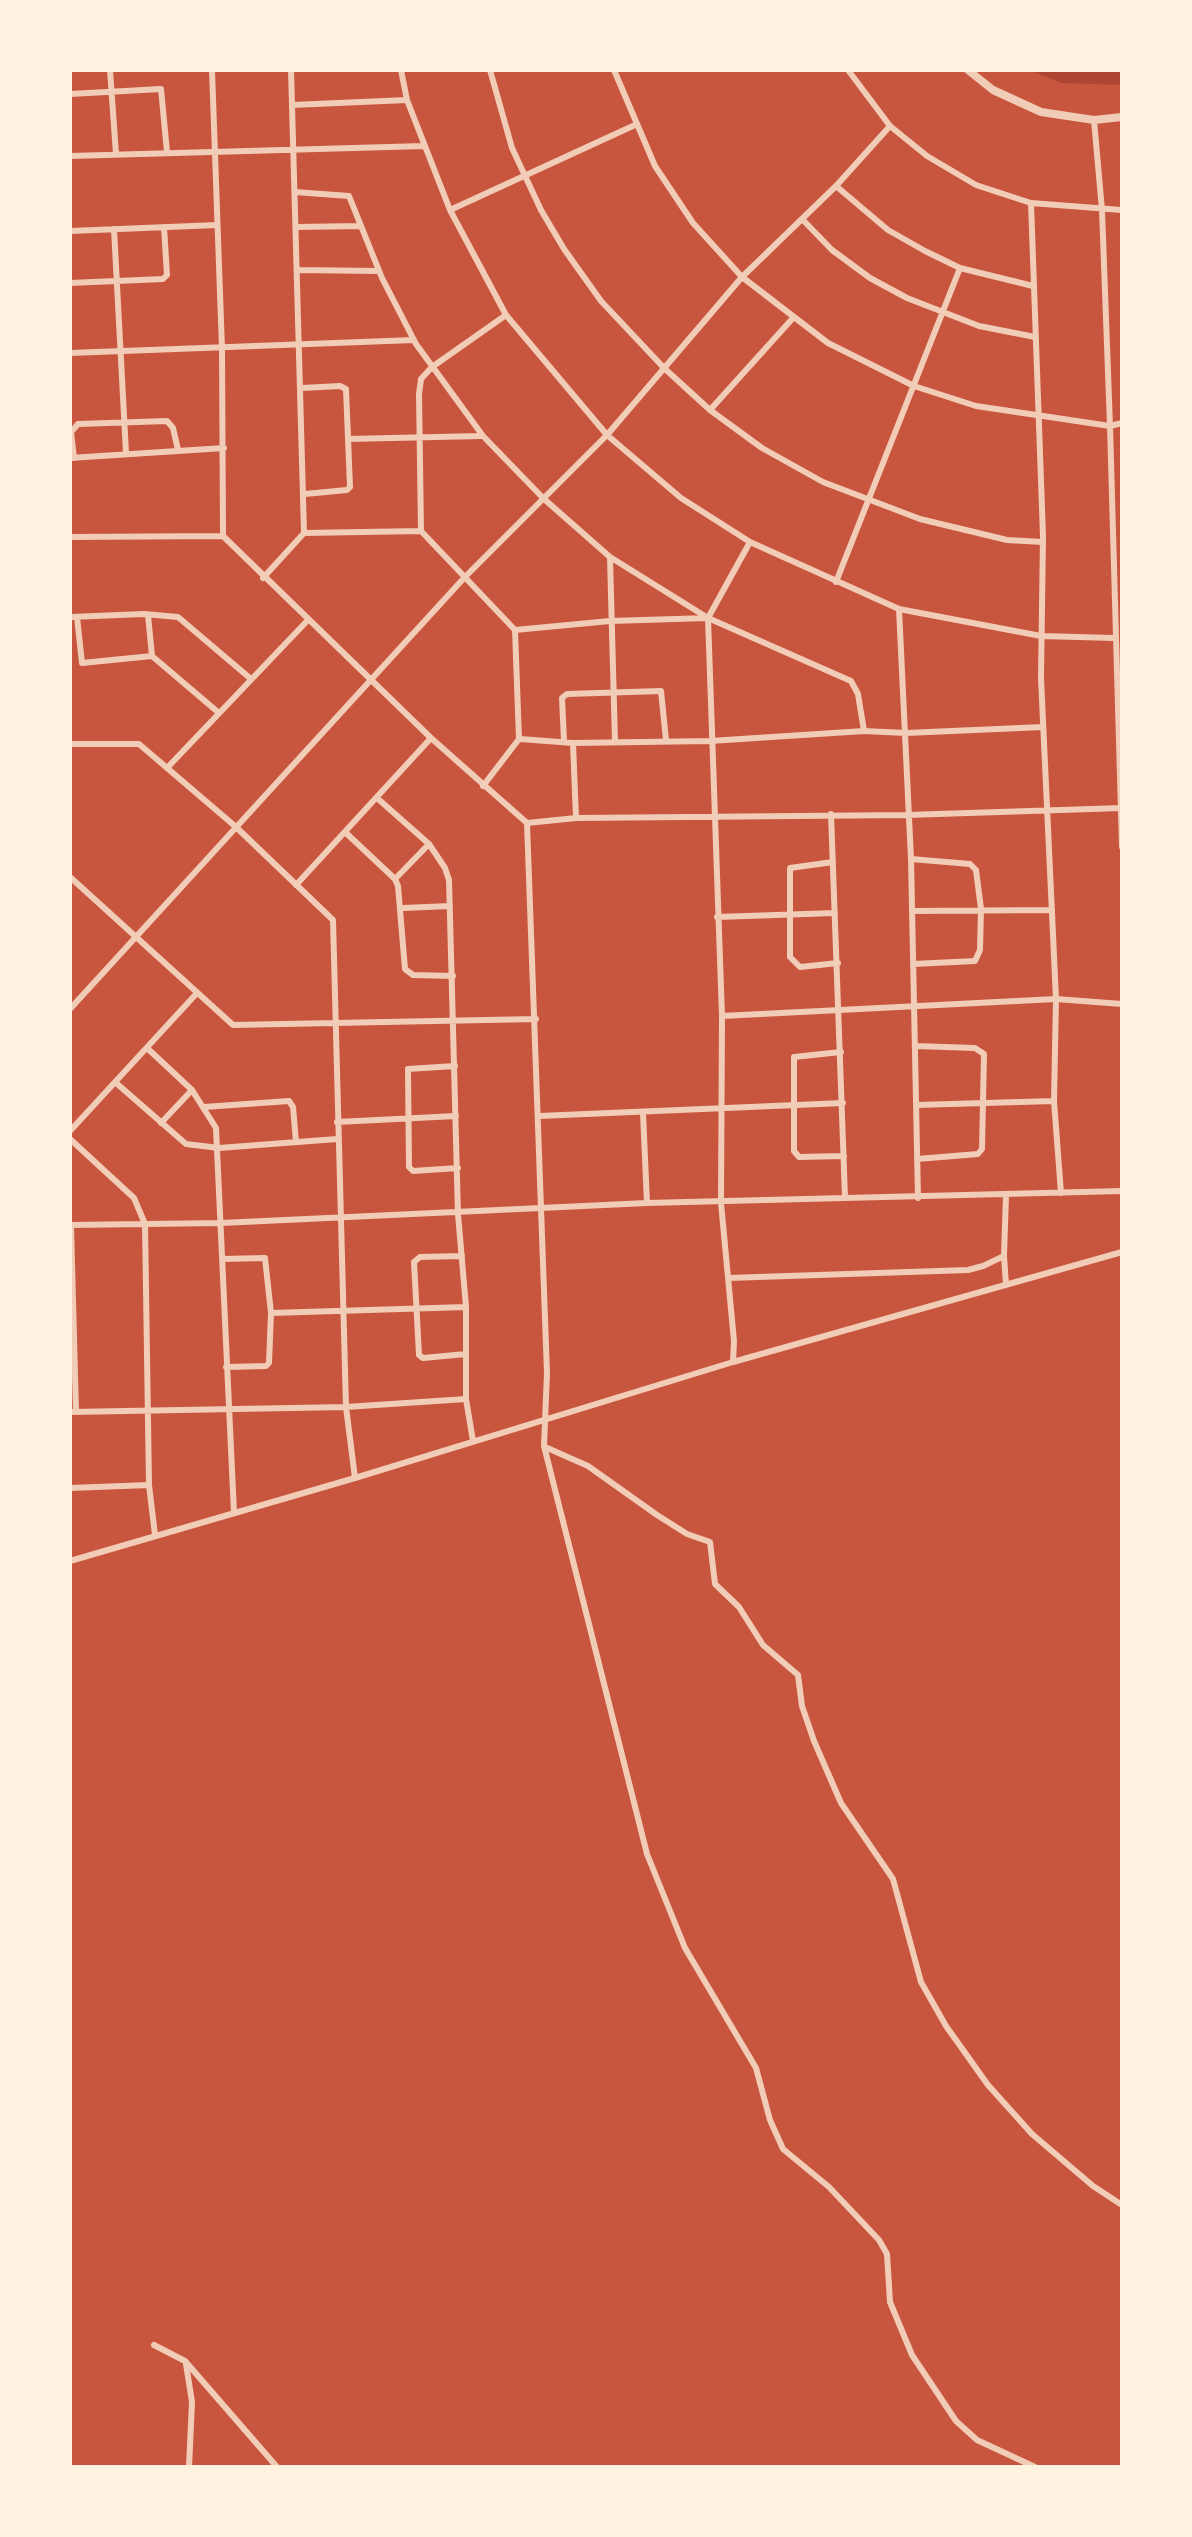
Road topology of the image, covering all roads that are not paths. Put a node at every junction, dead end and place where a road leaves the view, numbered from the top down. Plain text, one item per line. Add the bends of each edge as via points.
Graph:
1 (110, 70) edge
2 (212, 70) edge
3 (291, 70) edge
4 (400, 70) edge
5 (490, 70) edge
6 (614, 70) edge
7 (848, 70) edge
8 (968, 70) edge
9 (112, 92) junction
10 (70, 94) edge
11 (406, 100) junction
12 (292, 106) junction
13 (1122, 116) edge
14 (1094, 120) junction
15 (635, 125) junction
16 (890, 126) junction
17 (424, 146) junction
18 (293, 150) junction
19 (214, 151) junction
20 (167, 152) junction
21 (116, 154) junction
22 (70, 156) edge
23 (526, 176) junction
24 (836, 186) junction
25 (295, 192) junction
26 (1030, 203) junction
27 (450, 210) junction
28 (1102, 210) junction
29 (1122, 210) edge
30 (802, 220) junction
31 (218, 226) junction
32 (360, 226) junction
33 (296, 227) junction
34 (164, 228) junction
35 (114, 230) junction
36 (70, 231) edge
37 (960, 268) junction
38 (298, 270) junction
39 (379, 270) junction
40 (742, 277) junction
41 (117, 281) junction
42 (70, 283) edge
43 (1034, 286) junction
44 (941, 312) junction
45 (506, 315) junction
46 (793, 317) junction
47 (1035, 337) junction
48 (414, 340) junction
49 (300, 345) junction
50 (222, 349) junction
51 (120, 352) junction
52 (70, 353) edge
53 (432, 366) junction
54 (664, 368) junction
55 (914, 386) junction
56 (302, 388) junction
57 (710, 410) junction
58 (1040, 417) junction
59 (125, 420) junction
60 (1122, 423) edge
61 (1110, 426) junction
62 (607, 435) junction
63 (420, 436) junction
64 (483, 436) junction
65 (348, 440) junction
66 (224, 448) junction
67 (178, 450) junction
68 (126, 453) junction
69 (72, 458) edge
70 (305, 494) junction
71 (544, 499) junction
72 (869, 499) junction
73 (421, 531) junction
74 (304, 533) junction
75 (223, 536) junction
76 (70, 537) edge
77 (750, 542) junction
78 (1043, 542) junction
79 (610, 556) junction
80 (263, 578) junction
81 (464, 578) junction
82 (836, 582) junction
83 (900, 610) junction
84 (148, 615) junction
85 (74, 617) edge
86 (708, 618) junction
87 (308, 620) junction
88 (610, 621) junction
89 (515, 630) junction
90 (1041, 636) junction
91 (1114, 638) junction
92 (152, 656) junction
93 (251, 679) junction
94 (370, 680) junction
95 (614, 692) junction
96 (219, 713) junction
97 (1120, 724) edge
98 (1043, 727) junction
99 (864, 731) junction
100 (906, 733) junction
101 (431, 738) junction
102 (520, 739) junction
103 (666, 740) junction
104 (564, 742) junction
105 (615, 742) junction
106 (710, 742) junction
107 (574, 743) junction
108 (70, 744) edge
109 (167, 768) junction
110 (483, 786) junction
111 (376, 798) junction
112 (1121, 808) edge
113 (1048, 810) junction
114 (831, 814) junction
115 (908, 816) junction
116 (576, 818) junction
117 (714, 818) junction
118 (527, 823) junction
119 (236, 828) junction
120 (346, 832) junction
121 (428, 844) junction
122 (1122, 847) edge
123 (911, 859) junction
124 (833, 862) junction
125 (70, 877) edge
126 (395, 879) junction
127 (296, 885) junction
128 (450, 906) junction
129 (403, 908) junction
130 (981, 908) junction
131 (912, 910) junction
132 (1052, 910) junction
133 (836, 913) junction
134 (789, 914) junction
135 (716, 917) junction
136 (136, 938) junction
137 (838, 963) junction
138 (913, 964) junction
139 (453, 976) junction
140 (197, 993) junction
141 (1056, 999) junction
142 (1122, 1004) edge
143 (914, 1008) junction
144 (70, 1009) edge
145 (840, 1011) junction
146 (722, 1016) junction
147 (536, 1019) junction
148 (454, 1020) junction
149 (335, 1025) junction
150 (915, 1046) junction
151 (148, 1048) junction
152 (841, 1052) junction
153 (455, 1066) junction
154 (115, 1082) junction
155 (192, 1090) junction
156 (1054, 1101) junction
157 (983, 1103) junction
158 (842, 1104) junction
159 (915, 1105) junction
160 (796, 1106) junction
161 (204, 1108) junction
162 (724, 1110) junction
163 (643, 1112) junction
164 (456, 1116) junction
165 (539, 1116) junction
166 (410, 1120) junction
167 (337, 1122) junction
168 (161, 1123) junction
169 (70, 1135) edge
170 (338, 1139) junction
171 (296, 1142) junction
172 (219, 1148) junction
173 (844, 1156) junction
174 (917, 1159) junction
175 (458, 1168) junction
176 (1122, 1191) edge
177 (1061, 1193) junction
178 (1006, 1195) junction
179 (845, 1197) junction
180 (918, 1198) junction
181 (721, 1203) junction
182 (647, 1204) junction
183 (542, 1209) junction
184 (458, 1214) junction
185 (341, 1218) junction
186 (221, 1223) junction
187 (145, 1224) junction
188 (70, 1225) edge
189 (1122, 1252) edge
190 (462, 1256) junction
191 (1004, 1256) junction
192 (223, 1259) junction
193 (71, 1269) edge
194 (728, 1278) junction
195 (1006, 1285) junction
196 (466, 1307) junction
197 (343, 1308) junction
198 (416, 1308) junction
199 (271, 1313) junction
200 (71, 1322) edge
201 (466, 1354) junction
202 (733, 1362) junction
203 (226, 1367) junction
204 (72, 1372) edge
205 (466, 1398) junction
206 (346, 1407) junction
207 (227, 1409) junction
208 (148, 1410) junction
209 (73, 1412) edge
210 (546, 1419) junction
211 (473, 1441) junction
212 (544, 1446) junction
213 (355, 1478) junction
214 (149, 1485) junction
215 (70, 1488) edge
216 (234, 1513) junction
217 (155, 1535) junction
218 (70, 1561) edge
219 (1122, 2205) edge
220 (154, 2345) dead end
221 (185, 2361) junction
222 (189, 2467) edge
223 (277, 2467) edge
224 (1034, 2467) edge

1 - 9 street
2 - 19 street
3 - 12 street
4 - 11 street
5 - 23 street via 503,124
6 - 15 street
7 - 16 street
8 - 14 street via 1041,112
9 - 10 street
9 - 20 street via 160,88
9 - 21 street
11 - 12 street
11 - 17 street
12 - 18 street
13 - 14 street
14 - 28 street
15 - 23 street
15 - 40 street via 693,222
16 - 24 street
16 - 26 street via 976,184
17 - 18 street
17 - 27 street
18 - 19 street
18 - 25 street
19 - 20 street
19 - 31 street
20 - 21 street
21 - 22 street
23 - 27 street
23 - 54 street via 589,286
24 - 30 street
24 - 37 street via 888,230
25 - 32 street via 347,194
25 - 33 street
26 - 28 street
26 - 43 street
27 - 45 street
28 - 29 street
28 - 61 street
30 - 40 street
30 - 44 street via 870,278
31 - 34 street
31 - 50 street
32 - 33 street
32 - 39 street
33 - 38 street
34 - 35 street
34 - 41 street via 166,277
35 - 36 street
35 - 41 street
37 - 43 street
37 - 44 street
38 - 39 street
38 - 49 street
39 - 48 street
40 - 46 street
40 - 54 street
41 - 42 street
41 - 51 street
43 - 47 street
44 - 47 street
44 - 55 street
45 - 53 street
45 - 62 street
46 - 55 street via 828,343
46 - 57 street
47 - 58 street
48 - 49 street
48 - 53 street
49 - 50 street
49 - 56 street
50 - 51 street
50 - 66 street
51 - 52 street
51 - 59 street
53 - 63 street via 420,383
53 - 64 street
54 - 57 street
54 - 62 street
55 - 58 street
55 - 72 street
56 - 65 street via 344,388
56 - 70 street
57 - 72 street via 762,448
58 - 61 street
58 - 78 street
59 - 67 street via 168,421
59 - 68 street
59 - 69 street via 75,426
60 - 61 street
61 - 91 street
62 - 71 street
62 - 77 street via 681,498
63 - 64 street
63 - 65 street
63 - 73 street
64 - 71 street
65 - 70 street via 350,489
66 - 67 street
66 - 75 street
67 - 68 street
68 - 69 street
70 - 74 street
71 - 79 street
71 - 81 street
72 - 78 street via 962,530
72 - 82 street
73 - 74 street
73 - 81 street
74 - 80 street
75 - 76 street
75 - 80 street
77 - 82 street
77 - 86 street
78 - 90 street
79 - 86 street
79 - 88 street
80 - 87 street
81 - 89 street
81 - 94 street
82 - 83 street
83 - 90 street
83 - 100 street
84 - 85 street
84 - 92 street
84 - 93 street via 178,617
85 - 92 street via 84,664
86 - 88 street
86 - 99 street via 851,682
86 - 106 street
87 - 93 street
87 - 94 street
88 - 89 street
88 - 95 street
89 - 102 street
90 - 91 street
90 - 98 street
91 - 97 street
92 - 96 street
93 - 96 street
94 - 101 street
94 - 119 street
95 - 103 street via 662,692
95 - 104 street via 564,696
95 - 105 street
96 - 109 street
97 - 112 street
98 - 100 street
98 - 113 street
99 - 100 street
99 - 106 street
100 - 115 street
101 - 110 street
101 - 111 street
102 - 104 street
102 - 110 street
103 - 105 street
103 - 106 street
104 - 107 street
105 - 107 street
106 - 117 street
107 - 116 street
108 - 109 street via 135,742
109 - 119 street
110 - 118 street
111 - 120 street
111 - 121 street
112 - 113 street
112 - 122 street
113 - 115 street
113 - 132 street
114 - 115 street
114 - 117 street
114 - 124 street
115 - 123 street
116 - 117 street
116 - 118 street
117 - 135 street
118 - 147 street
119 - 127 street
119 - 136 street
120 - 126 street
120 - 127 street
121 - 126 street
121 - 128 street via 445,868
123 - 130 street via 970,864
123 - 131 street
124 - 133 street
124 - 134 street via 790,868
125 - 136 street
126 - 129 street
127 - 149 street via 333,920
128 - 129 street
128 - 139 street
129 - 139 street via 405,970
130 - 131 street
130 - 132 street
130 - 138 street via 974,961
131 - 138 street
132 - 141 street
133 - 134 street
133 - 137 street
134 - 135 street
134 - 137 street via 794,963
135 - 146 street
136 - 140 street
136 - 144 street
137 - 145 street
138 - 143 street
139 - 148 street
140 - 149 street via 233,1025
140 - 151 street
141 - 142 street
141 - 143 street
141 - 156 street
143 - 145 street
143 - 150 street
145 - 146 street
145 - 152 street
146 - 162 street
147 - 148 street
147 - 165 street
148 - 149 street
148 - 153 street
149 - 167 street
150 - 157 street via 980,1050
150 - 159 street
151 - 154 street
151 - 155 street
152 - 158 street
152 - 160 street via 794,1057
153 - 164 street
153 - 166 street via 409,1068
154 - 168 street
154 - 169 street
155 - 161 street
155 - 168 street
156 - 157 street
156 - 177 street
157 - 159 street
157 - 174 street via 984,1145 978,1154
158 - 160 street
158 - 173 street
159 - 174 street
160 - 162 street
160 - 173 street via 796,1155
161 - 171 street via 289,1101
161 - 172 street
162 - 163 street
162 - 181 street
163 - 165 street
163 - 182 street
164 - 166 street
164 - 175 street
165 - 183 street
166 - 167 street
166 - 175 street via 411,1170
167 - 170 street
168 - 172 street via 186,1144
169 - 187 street via 134,1198
170 - 171 street
170 - 185 street
171 - 172 street
172 - 186 street
173 - 179 street
174 - 180 street
175 - 184 street
176 - 177 street
177 - 178 street
178 - 180 street
178 - 191 street
179 - 180 street
179 - 181 street
181 - 182 street
181 - 194 street
182 - 183 street
183 - 184 street
183 - 210 street
184 - 185 street
184 - 190 street
185 - 186 street
185 - 197 street
186 - 187 street
186 - 192 street
187 - 188 street
187 - 208 street
188 - 193 street
189 - 195 street
190 - 196 street
190 - 198 street via 414,1262
191 - 194 street via 968,1270
191 - 195 street
192 - 199 street via 265,1258
192 - 203 street
193 - 200 street
194 - 202 street
195 - 202 street
196 - 198 street
196 - 201 street
197 - 198 street
197 - 199 street
197 - 206 street
198 - 201 street via 423,1358
199 - 203 street via 269,1363
200 - 204 street
201 - 205 street
202 - 210 street
203 - 207 street
204 - 209 street
205 - 206 street
205 - 211 street
206 - 207 street
206 - 213 street
207 - 208 street
207 - 216 street
208 - 209 street
208 - 214 street
210 - 211 street
210 - 212 street
211 - 213 street
212 - 219 street via 710,1542 715,1584 763,1645 798,1676 814,1741 841,1803 893,1878 921,1982 946,2026 1032,2134
212 - 224 street via 647,1854 686,1948 756,2068 777,2139 879,2240 896,2320 956,2421 976,2440
213 - 216 street
214 - 215 street
214 - 217 street
216 - 217 street
217 - 218 street
220 - 221 street
221 - 222 street via 192,2402
221 - 223 street

